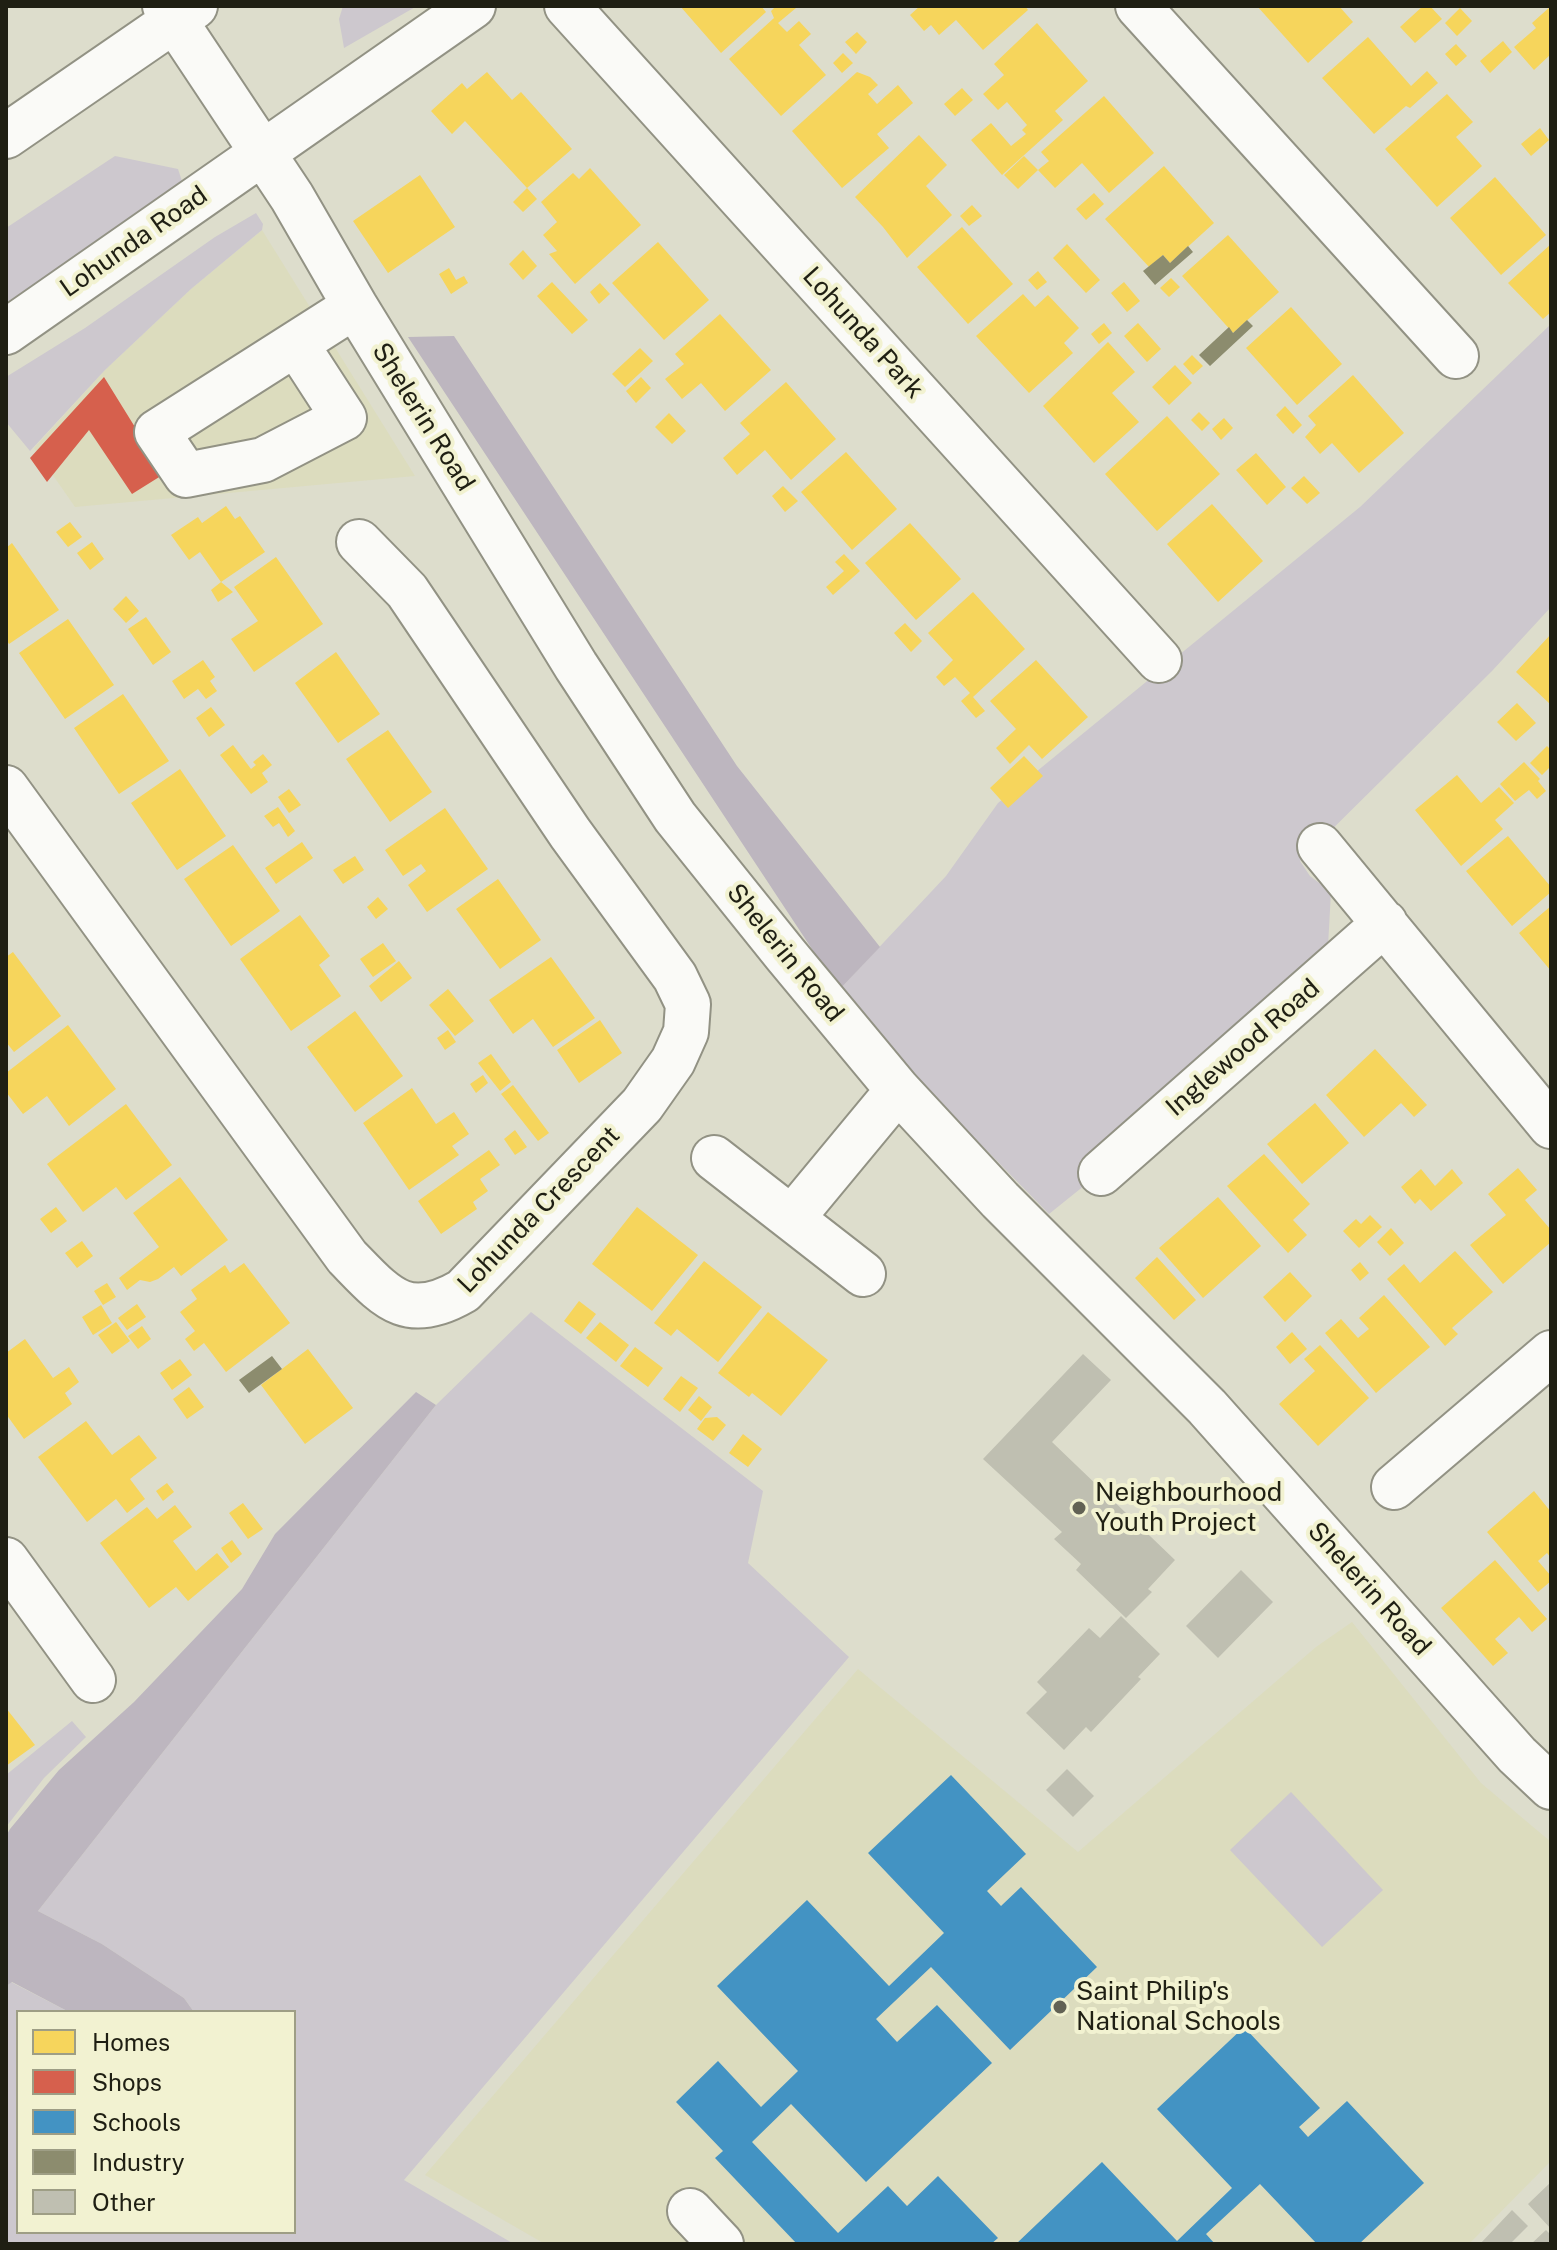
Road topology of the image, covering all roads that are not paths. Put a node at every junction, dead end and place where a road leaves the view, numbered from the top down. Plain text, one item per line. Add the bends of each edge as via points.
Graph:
1 (473, 6) edge
2 (567, 6) edge
3 (1138, 6) edge
4 (178, 11) edge
5 (6, 136) edge
6 (262, 152) junction
7 (355, 306) junction
8 (6, 332) edge
9 (296, 344) dead end
10 (1456, 356) dead end
11 (359, 542) dead end
12 (1159, 660) dead end
13 (6, 788) edge
14 (1320, 846) dead end
15 (1385, 923) junction
16 (898, 1090) junction
17 (1551, 1126) edge
18 (714, 1158) dead end
19 (1101, 1173) dead end
20 (792, 1218) junction
21 (863, 1274) dead end
22 (1551, 1353) edge
23 (1394, 1487) dead end
24 (6, 1560) edge
25 (93, 1680) dead end
26 (1551, 1787) edge
27 (690, 2211) dead end
28 (721, 2244) edge

1 - 6 street
2 - 12 street, Lohunda Park
3 - 10 street
4 - 5 street
4 - 6 street, Shelerin Road
6 - 7 street, Shelerin Road
6 - 8 street, Lohunda Road
7 - 9 street
7 - 16 street, Shelerin Road via 675,817
11 - 13 street, Lohunda Crescent via 410,595 570,833 675,977 688,1004 686,1032 673,1061 642,1105 463,1291 444,1302 413,1307 391,1298 347,1257
14 - 15 street
15 - 17 street
15 - 19 street, Inglewood Road
16 - 20 street
16 - 26 street, Shelerin Road via 1207,1407
18 - 20 street
20 - 21 street
22 - 23 street
24 - 25 street
27 - 28 street

